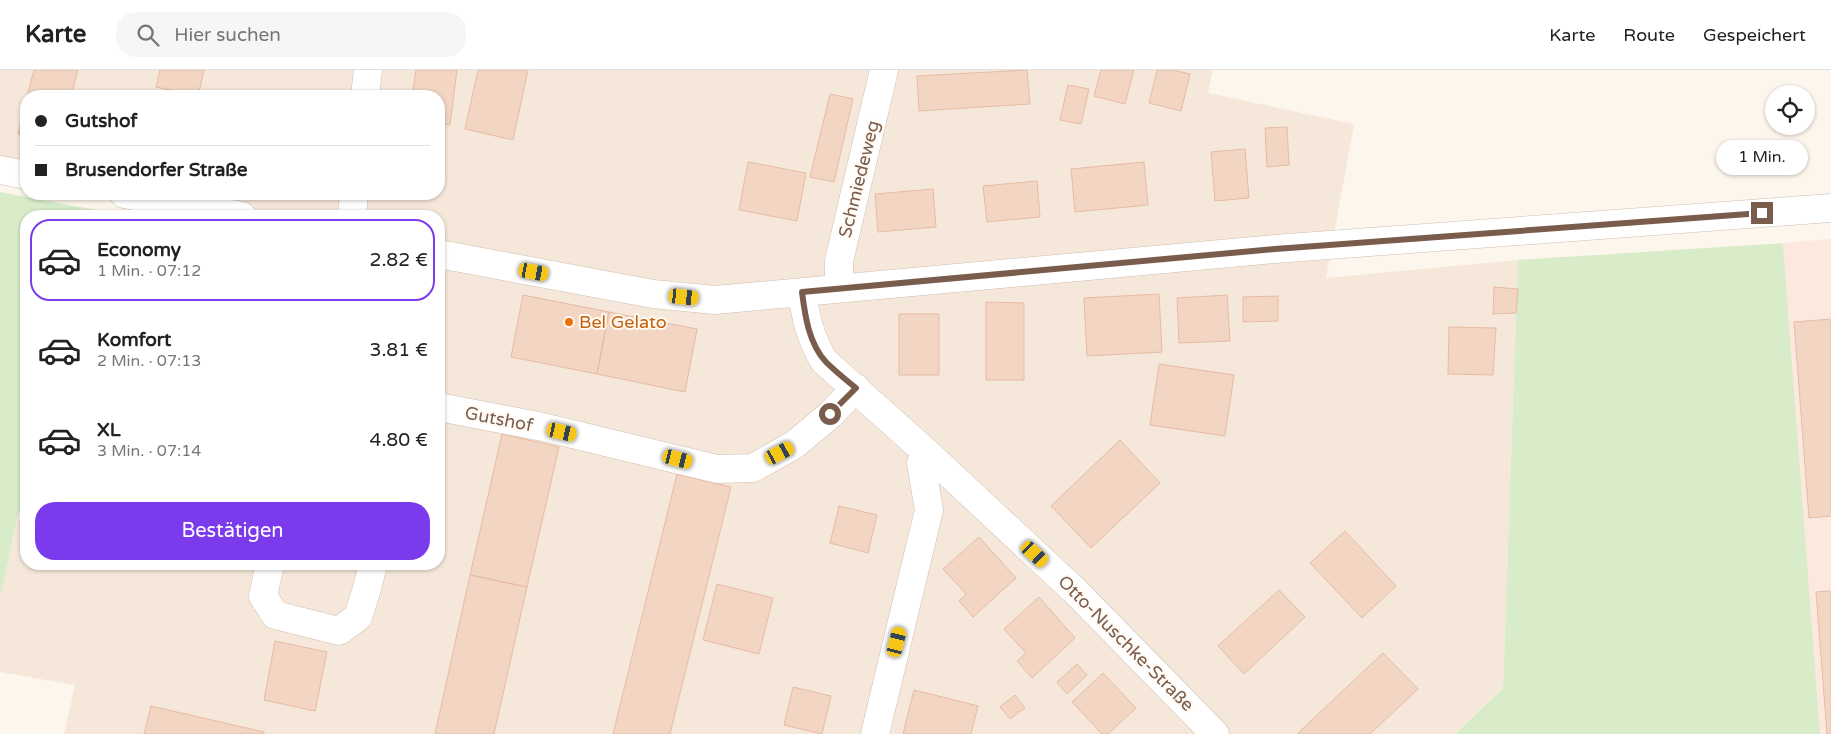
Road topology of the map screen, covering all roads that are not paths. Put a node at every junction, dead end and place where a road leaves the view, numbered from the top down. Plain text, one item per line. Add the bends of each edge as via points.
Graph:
1 (368, 70) edge
2 (884, 70) edge
3 (366, 90) edge
4 (0, 170) edge
5 (20, 174) edge
6 (156, 200) edge
7 (1831, 208) edge
8 (210, 210) edge
9 (445, 255) edge
10 (839, 288) junction
11 (802, 292) junction
12 (856, 388) junction
13 (445, 408) edge
14 (926, 452) junction
15 (269, 570) edge
16 (372, 570) edge
17 (875, 734) edge
18 (1215, 734) edge

1 - 3 street
2 - 10 street, Schmiedeweg via 839,261
4 - 5 street
6 - 8 street
7 - 10 street via 1275,249
9 - 11 street via 653,294 715,300
10 - 11 street
11 - 12 street, Otto-Nuschke-Straße via 813,342 824,361
12 - 13 street, Gutshof via 794,445 753,468 717,469 543,427
12 - 14 street, Otto-Nuschke-Straße
14 - 17 street via 921,463 929,510
14 - 18 street, Otto-Nuschke-Straße via 1076,592
15 - 16 street via 263,596 274,615 338,630 358,616

